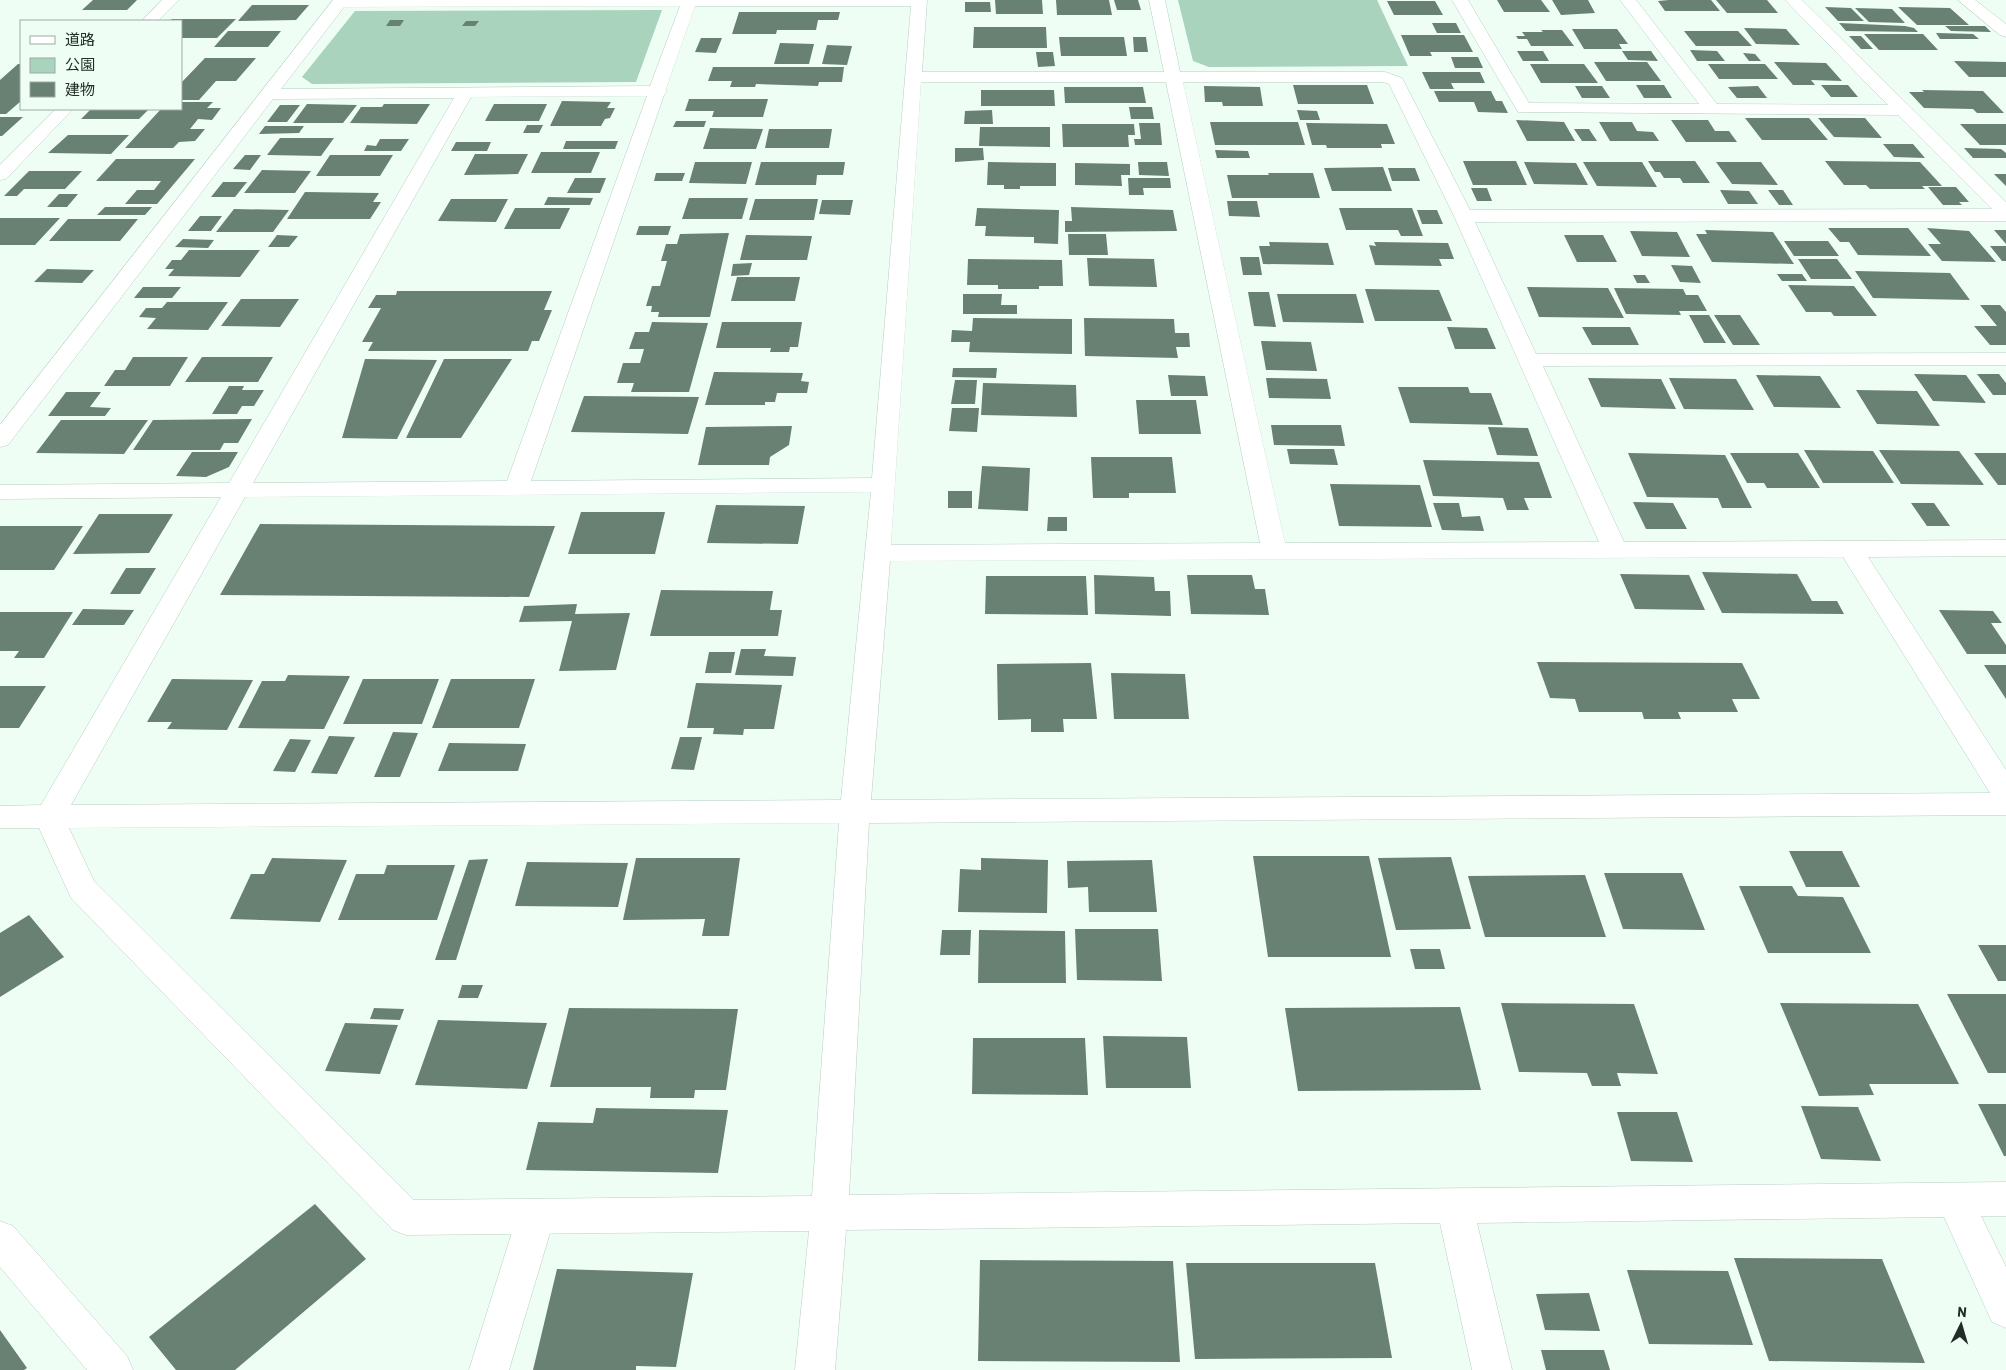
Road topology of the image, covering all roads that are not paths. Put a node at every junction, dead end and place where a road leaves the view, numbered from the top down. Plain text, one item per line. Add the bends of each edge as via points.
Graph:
1 (170, 0) edge
2 (919, 0) edge
3 (1157, 0) edge
4 (1460, 0) edge
5 (1628, 0) edge
6 (1793, 0) edge
7 (1966, 0) edge
8 (341, 1) edge
9 (689, 1) junction
10 (151, 20) edge
11 (2006, 32) edge
12 (1175, 77) junction
13 (913, 78) junction
14 (659, 91) junction
15 (466, 92) junction
16 (269, 94) junction
17 (1712, 109) junction
18 (64, 110) edge
19 (1901, 110) junction
20 (0, 175) edge
21 (2006, 214) edge
22 (1463, 216) junction
23 (2006, 359) edge
24 (1527, 360) junction
25 (0, 440) edge
26 (883, 485) junction
27 (516, 488) junction
28 (238, 490) junction
29 (0, 492) edge
30 (2006, 548) edge
31 (1615, 549) junction
32 (1851, 549) junction
33 (1274, 552) junction
34 (878, 553) junction
35 (2006, 794) edge
36 (2006, 804) edge
37 (855, 812) junction
38 (0, 817) edge
39 (49, 817) junction
40 (1954, 1199) junction
41 (2006, 1199) edge
42 (1454, 1206) junction
43 (829, 1213) junction
44 (536, 1216) junction
45 (0, 1239) edge
46 (2006, 1309) edge
47 (113, 1370) edge
48 (489, 1370) edge
49 (815, 1370) edge
50 (1492, 1370) edge

1 - 10 street
2 - 9 street
2 - 13 street
3 - 12 street
4 - 17 street via 1524,108
5 - 17 street
6 - 19 street
7 - 11 street
8 - 9 street
8 - 16 street
9 - 14 street
12 - 13 street
12 - 22 street via 1385,77 1396,81
12 - 33 street
13 - 26 street
14 - 15 street
14 - 27 street
15 - 16 street
15 - 28 street
16 - 25 street
17 - 19 street
18 - 20 street
19 - 21 street
21 - 22 street
22 - 24 street
23 - 24 street
24 - 31 street
26 - 27 street
26 - 34 street
27 - 28 street
28 - 29 street
28 - 39 street
30 - 32 street
31 - 32 street
31 - 33 street
32 - 35 street
33 - 34 street
34 - 37 street
36 - 37 street
37 - 39 street
37 - 43 street
38 - 39 street
39 - 44 street via 82,889 406,1218
40 - 41 street
40 - 42 street
40 - 46 street
42 - 43 street
42 - 50 street
43 - 44 street
43 - 49 street
44 - 48 street
45 - 47 street

